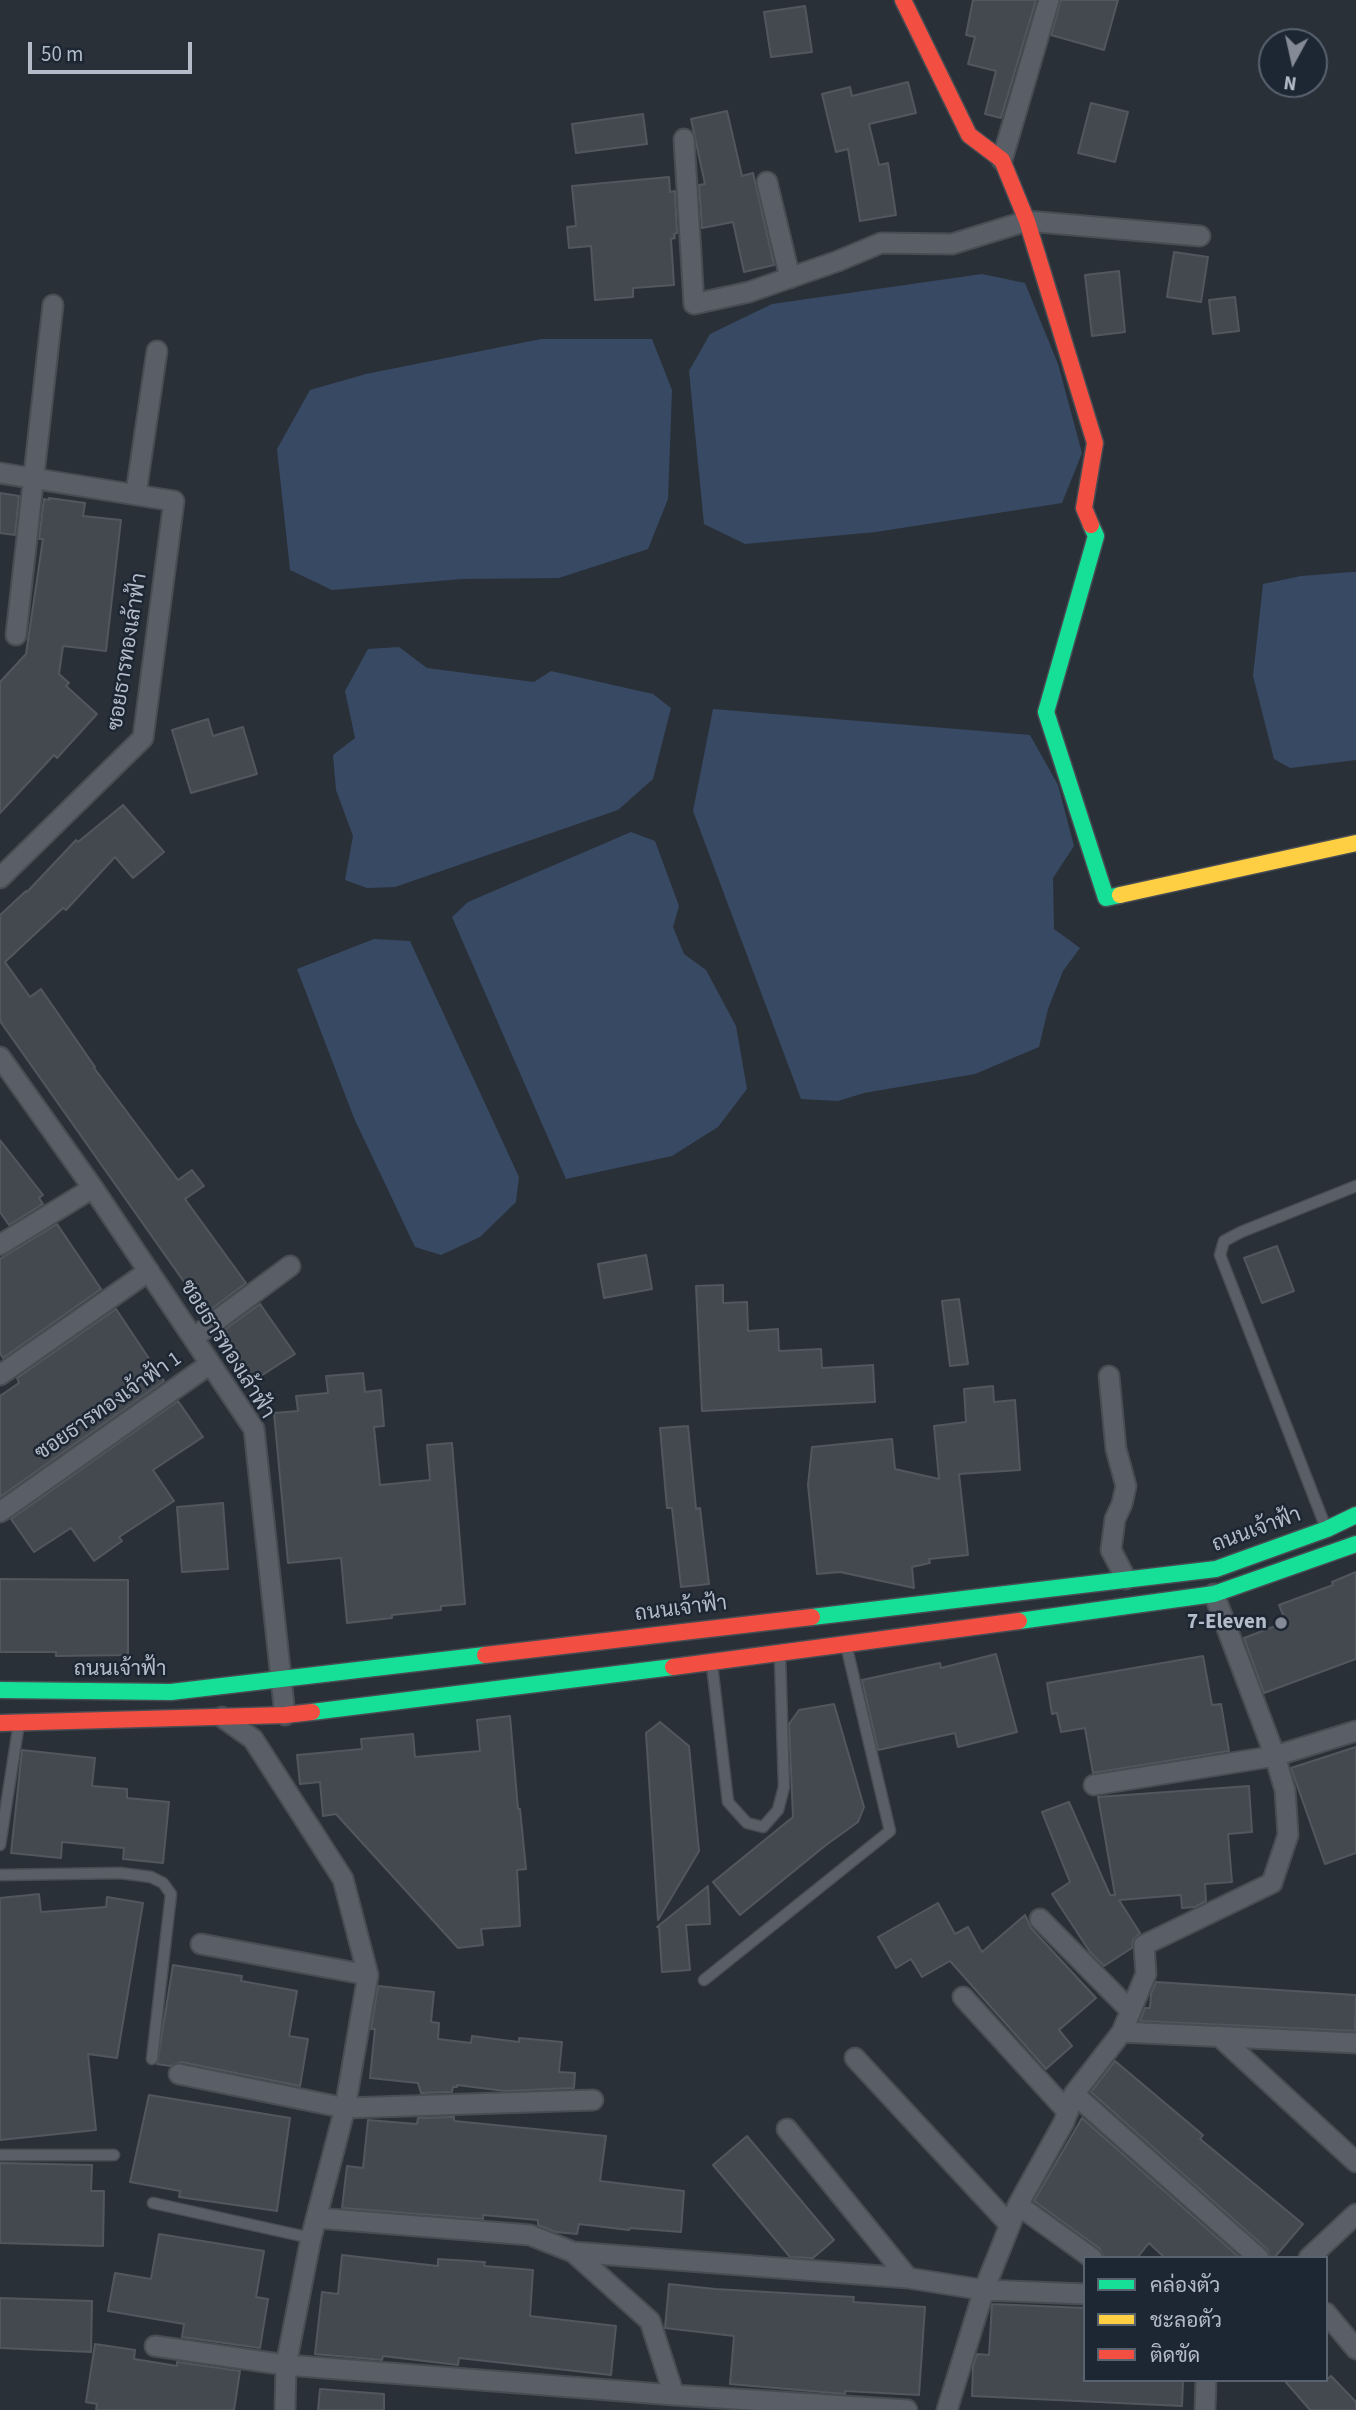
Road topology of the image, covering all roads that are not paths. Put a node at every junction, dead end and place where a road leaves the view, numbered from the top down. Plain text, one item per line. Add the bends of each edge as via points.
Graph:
1 (903, 0) edge
2 (1049, 0) edge
3 (684, 139) dead end
4 (1002, 160) junction
5 (767, 183) dead end
6 (1027, 221) junction
7 (1200, 236) dead end
8 (790, 278) junction
9 (53, 305) dead end
10 (157, 351) dead end
11 (0, 473) edge
12 (35, 479) junction
13 (136, 494) junction
14 (16, 635) dead end
15 (1356, 844) edge
16 (0, 878) edge
17 (0, 1057) edge
18 (1356, 1185) edge
19 (93, 1188) junction
20 (0, 1245) edge
21 (290, 1266) dead end
22 (149, 1271) junction
23 (193, 1338) junction
24 (210, 1364) junction
25 (2, 1369) edge
26 (1110, 1376) dead end
27 (0, 1512) edge
28 (1356, 1515) edge
29 (1326, 1528) junction
30 (1356, 1544) edge
31 (1126, 1579) junction
32 (1214, 1594) junction
33 (846, 1645) junction
34 (780, 1653) junction
35 (711, 1662) junction
36 (282, 1679) junction
37 (0, 1690) edge
38 (285, 1715) junction
39 (222, 1717) junction
40 (0, 1723) edge
41 (20, 1723) junction
42 (1356, 1731) edge
43 (1275, 1756) junction
44 (1094, 1785) dead end
45 (0, 1845) edge
46 (0, 1875) edge
47 (1040, 1919) dead end
48 (201, 1944) dead end
49 (368, 1975) junction
50 (704, 1980) dead end
51 (963, 1997) dead end
52 (1130, 2010) junction
53 (1122, 2032) junction
54 (1219, 2036) junction
55 (1356, 2043) edge
56 (855, 2058) dead end
57 (152, 2059) dead end
58 (179, 2074) dead end
59 (593, 2100) dead end
60 (1071, 2103) junction
61 (345, 2108) junction
62 (787, 2129) dead end
63 (0, 2155) edge
64 (114, 2155) dead end
65 (1356, 2162) edge
66 (153, 2203) dead end
67 (1018, 2205) junction
68 (1356, 2214) edge
69 (317, 2218) junction
70 (1010, 2225) junction
71 (311, 2238) junction
72 (573, 2252) junction
73 (1089, 2256) edge
74 (1257, 2256) edge
75 (1311, 2256) edge
76 (908, 2278) junction
77 (984, 2290) junction
78 (1083, 2294) edge
79 (1328, 2316) edge
80 (155, 2346) dead end
81 (1356, 2349) edge
82 (286, 2365) junction
83 (1206, 2382) edge
84 (674, 2395) junction
85 (285, 2410) edge
86 (907, 2410) edge
87 (947, 2410) edge
88 (1205, 2410) edge

1 - 4 main road via 969,135
2 - 4 street
3 - 8 street via 695,304
4 - 6 main road
5 - 8 street
6 - 7 street
6 - 8 street via 953,244 881,243
6 - 15 main road via 1095,443 1084,508 1096,536 1046,712 1106,898
9 - 12 street
10 - 13 street
11 - 12 street
12 - 13 street
12 - 14 street
13 - 16 street, ซอยธารทองเล้าฟ้า via 174,501 143,738
17 - 19 street, ซอยธารทองเล้าฟ้า
18 - 29 lane via 1224,1241 1220,1255
19 - 20 street
19 - 22 street, ซอยธารทองเล้าฟ้า
21 - 23 street
22 - 23 street, ซอยธารทองเล้าฟ้า
22 - 25 street
23 - 24 street, ซอยธารทองเล้าฟ้า
24 - 27 street, ซอยธารทองเจ้าฟ้า 1
24 - 36 street, ซอยธารทองเล้าฟ้า via 254,1429
26 - 31 street via 1116,1449 1126,1486 1111,1550
28 - 29 main road, ถนนเจ้าฟ้า
29 - 31 main road, ถนนเจ้าฟ้า via 1216,1569
30 - 32 main road
31 - 36 main road, ถนนเจ้าฟ้า
32 - 33 main road
32 - 43 street
33 - 34 main road
33 - 50 lane via 890,1831
34 - 35 main road
34 - 35 lane via 784,1787 778,1810 763,1827 747,1823 728,1802
35 - 38 main road
36 - 37 main road, ถนนเจ้าฟ้า via 170,1692
36 - 38 street, ซอยธารทองเล้าฟ้า
38 - 39 main road
39 - 41 main road
39 - 49 street via 253,1740 344,1879
40 - 41 main road
41 - 45 lane
42 - 43 street
43 - 44 street
43 - 52 street via 1285,1790 1288,1835 1272,1883 1144,1945 1146,1974
46 - 57 lane via 120,1873 163,1883 171,1894
47 - 52 street
48 - 49 street
49 - 61 street
51 - 60 street
52 - 53 street
53 - 54 street
53 - 60 street
54 - 55 street
54 - 65 street
56 - 70 street
58 - 61 street
59 - 61 street
60 - 67 street
60 - 74 street
61 - 69 street
62 - 76 street
63 - 64 lane
66 - 71 lane
67 - 70 street
67 - 73 street
68 - 75 street
69 - 71 street
69 - 72 street via 530,2235
70 - 77 street
71 - 82 street
72 - 76 street
72 - 84 street via 650,2321
76 - 77 street
77 - 78 street
77 - 87 street
79 - 81 street
80 - 82 street
82 - 84 street
82 - 85 street
83 - 88 street
84 - 86 street

